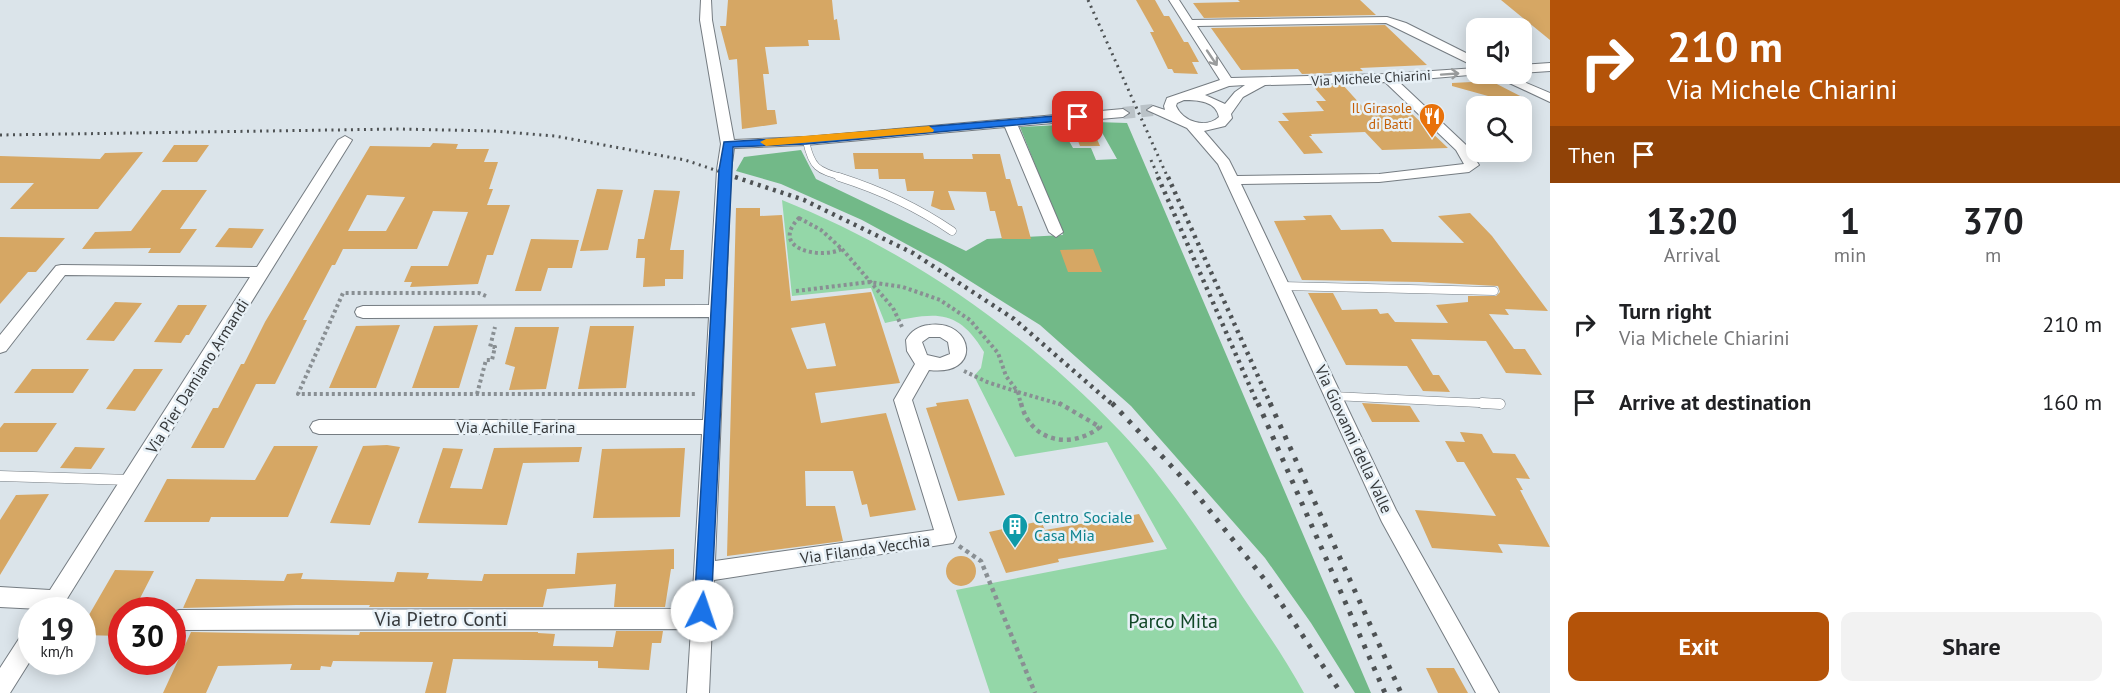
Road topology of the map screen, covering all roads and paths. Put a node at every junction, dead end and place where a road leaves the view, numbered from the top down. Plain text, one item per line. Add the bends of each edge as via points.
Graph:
1 (706, 0) edge
2 (1173, 0) edge
3 (1189, 23) junction
4 (1466, 58) edge
5 (1550, 67) edge
6 (1532, 68) edge
7 (1466, 73) edge
8 (1388, 78) junction
9 (1227, 82) junction
10 (1266, 82) junction
11 (1518, 84) edge
12 (1190, 96) junction
13 (1550, 98) edge
14 (1170, 106) junction
15 (1123, 113) tunnel mouth
16 (1225, 118) junction
17 (1185, 121) junction
18 (1010, 123) junction
19 (345, 140) dead end
20 (806, 141) junction
21 (728, 144) junction
22 (1224, 163) junction
23 (1232, 180) junction
24 (952, 231) dead end
25 (1056, 232) dead end
26 (844, 248) junction
27 (262, 272) junction
28 (869, 282) junction
29 (1282, 286) junction
30 (796, 291) dead end
31 (1494, 291) dead end
32 (492, 300) dead end
33 (718, 311) junction
34 (363, 312) dead end
35 (497, 323) dead end
36 (914, 340) junction
37 (0, 347) edge
38 (925, 362) junction
39 (950, 363) junction
40 (477, 394) junction
41 (714, 394) junction
42 (1020, 394) junction
43 (1334, 396) junction
44 (1500, 404) dead end
45 (319, 427) dead end
46 (712, 427) junction
47 (0, 476) edge
48 (131, 480) junction
49 (946, 537) junction
50 (705, 572) junction
51 (0, 597) edge
52 (57, 597) edge
53 (18, 600) edge
54 (702, 619) junction
55 (186, 620) edge
56 (18, 660) edge
57 (0, 688) edge
58 (698, 693) edge
59 (1035, 693) edge
60 (1488, 693) edge

1 - 21 street via 706,20
2 - 3 street
3 - 4 street via 1387,20
3 -> 9 street
5 - 6 street
8 -> 7 street, Via Michele Chiarini
8 - 10 street, Via Michele Chiarini
8 - 23 street via 1461,148 1472,165 1379,178
9 - 10 street, Via Michele Chiarini
9 - 12 street, Via Michele Chiarini
10 - 16 street, Via Michele Chiarini via 1244,89 1234,98
11 - 13 street
12 - 14 street, Via Michele Chiarini via 1176,98
12 - 16 street via 1216,103
14 - 17 street, Via Giovanni della Valle
14 - 17 street via 1153,110
15 - 18 street
16 - 17 street via 1210,127
16 - 22 street, Via Giovanni della Valle
17 - 22 street, Via Giovanni della Valle
18 - 20 street
18 - 25 street
19 - 27 street, Via Pier Damiano Armandi
20 - 21 street
20 - 24 lane via 810,160 822,171 921,210
21 - 33 street
22 - 23 street, Via Giovanni della Valle
23 - 29 street, Via Giovanni della Valle
26 - 26 path via 799,218 789,230 790,238 803,252 834,254
26 - 28 path
27 - 37 street, Via Pier Damiano Armandi via 61,270
27 - 48 street, Via Pier Damiano Armandi
28 - 30 path
28 - 36 path via 895,310 902,329
28 - 42 path via 917,291 940,300 969,320 998,353 1006,376
29 - 31 lane
29 - 43 street, Via Giovanni della Valle
32 - 40 path via 479,292 343,293 298,394
33 - 34 street
33 - 41 street
35 - 40 path via 490,347 495,347 492,360 486,360
36 - 38 street via 916,354
36 - 39 street via 934,330 953,336 960,352
38 - 39 street
38 - 49 street, Via Filanda Vecchia via 903,400
39 - 42 path via 982,382
40 - 41 path
41 - 46 street
42 - 42 path via 1061,404 1100,427 1087,437 1055,439 1028,423 1019,404
43 - 44 lane
43 - 60 street, Via Giovanni della Valle via 1389,516
45 - 46 street, Via Achille Farina
46 - 50 street
47 - 48 lane
48 - 52 street, Via Pier Damiano Armandi
49 - 50 street, Via Filanda Vecchia
49 - 59 path via 981,561
50 - 54 street
51 - 53 street
54 - 55 street, Via Pietro Conti
54 - 58 street
56 - 57 street

